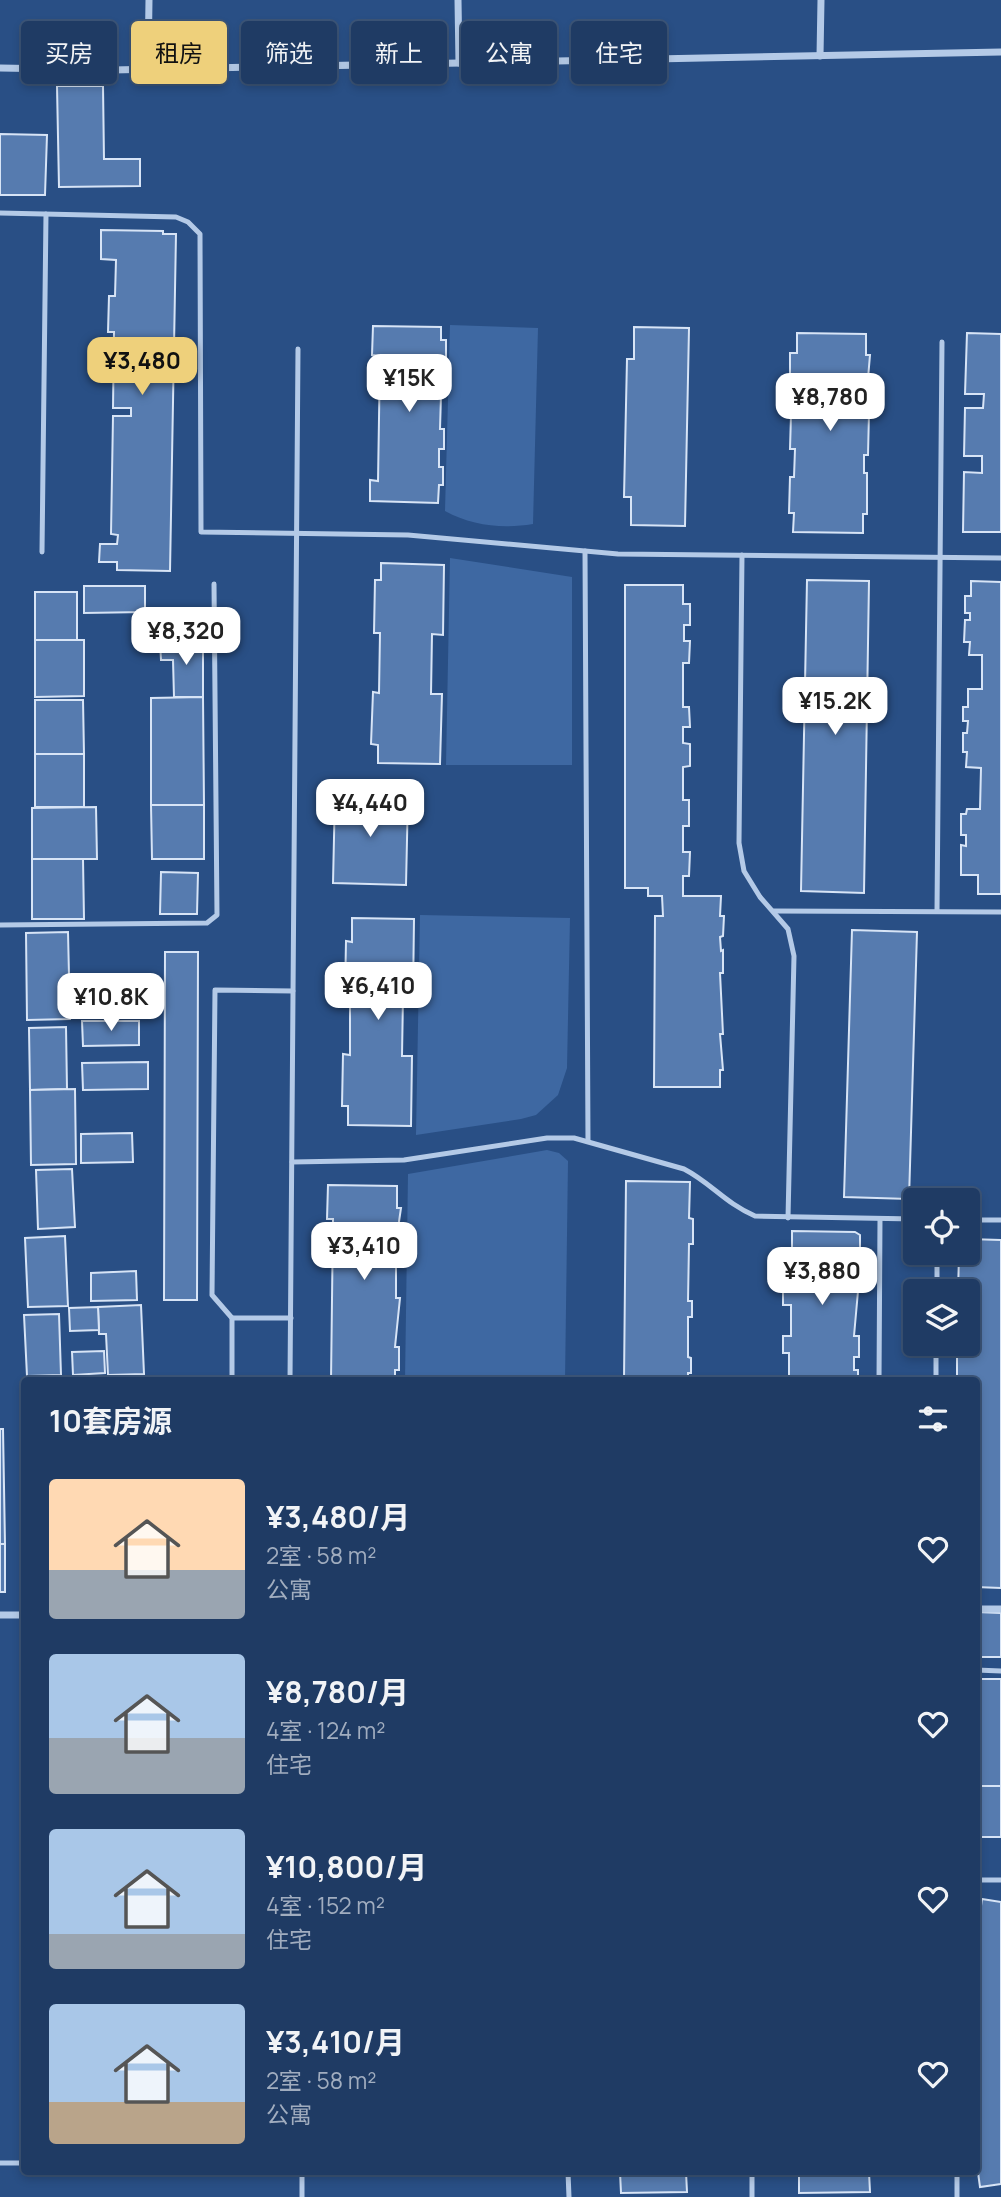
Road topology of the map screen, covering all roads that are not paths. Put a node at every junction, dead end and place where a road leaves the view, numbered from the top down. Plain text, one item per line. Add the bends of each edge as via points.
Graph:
1 (149, 0) edge
2 (458, 0) edge
3 (821, 0) edge
4 (149, 21) edge
5 (1001, 52) edge
6 (820, 56) junction
7 (458, 63) junction
8 (227, 67) edge
9 (0, 68) edge
10 (131, 69) edge
11 (0, 213) edge
12 (46, 214) junction
13 (942, 342) dead end
14 (298, 349) dead end
15 (296, 533) junction
16 (585, 551) junction
17 (42, 552) dead end
18 (742, 555) junction
19 (940, 557) junction
20 (1001, 558) edge
21 (214, 584) dead end
22 (774, 911) junction
23 (937, 911) junction
24 (1001, 912) edge
25 (0, 925) edge
26 (293, 991) junction
27 (587, 1141) junction
28 (292, 1162) junction
29 (788, 1218) junction
30 (880, 1219) junction
31 (903, 1219) edge
32 (980, 1220) edge
33 (1001, 1220) edge
34 (232, 1318) junction
35 (291, 1318) junction
36 (936, 1356) edge
37 (232, 1377) edge
38 (290, 1377) edge
39 (879, 1377) edge
40 (936, 1377) edge
41 (980, 1609) edge
42 (1001, 1609) edge
43 (0, 1615) edge
44 (21, 1615) edge
45 (980, 1670) edge
46 (1001, 1671) edge
47 (980, 1880) edge
48 (1001, 1880) edge
49 (0, 2163) edge
50 (21, 2163) edge
51 (302, 2175) edge
52 (568, 2175) edge
53 (752, 2175) edge
54 (957, 2175) edge
55 (302, 2197) edge
56 (569, 2197) edge
57 (752, 2197) edge
58 (957, 2197) edge

1 - 4 street
2 - 7 street
3 - 6 street
5 - 6 street
6 - 7 street
7 - 8 street
9 - 10 street
11 - 12 lane
12 - 15 lane via 176,217 195,227 200,234 201,532
12 - 17 lane
13 - 19 lane
14 - 15 lane
15 - 16 lane via 408,535
15 - 26 lane
16 - 18 lane
16 - 27 lane
18 - 19 lane
18 - 22 lane via 739,843 744,871
19 - 20 lane
19 - 23 lane
21 - 25 lane via 217,915 207,923
22 - 23 lane
22 - 29 lane via 788,929 794,956
23 - 24 lane
26 - 28 lane
26 - 34 lane via 215,990 212,1295
27 - 28 lane via 547,1138 404,1160
27 - 29 lane via 684,1169 731,1205 755,1216
28 - 35 lane
29 - 30 lane
30 - 31 lane
30 - 39 lane
32 - 33 lane
34 - 35 lane
34 - 37 lane
35 - 38 lane
36 - 40 lane
41 - 42 street
43 - 44 street
45 - 46 lane
47 - 48 lane
49 - 50 lane
51 - 55 lane
52 - 56 lane
53 - 57 lane
54 - 58 lane

